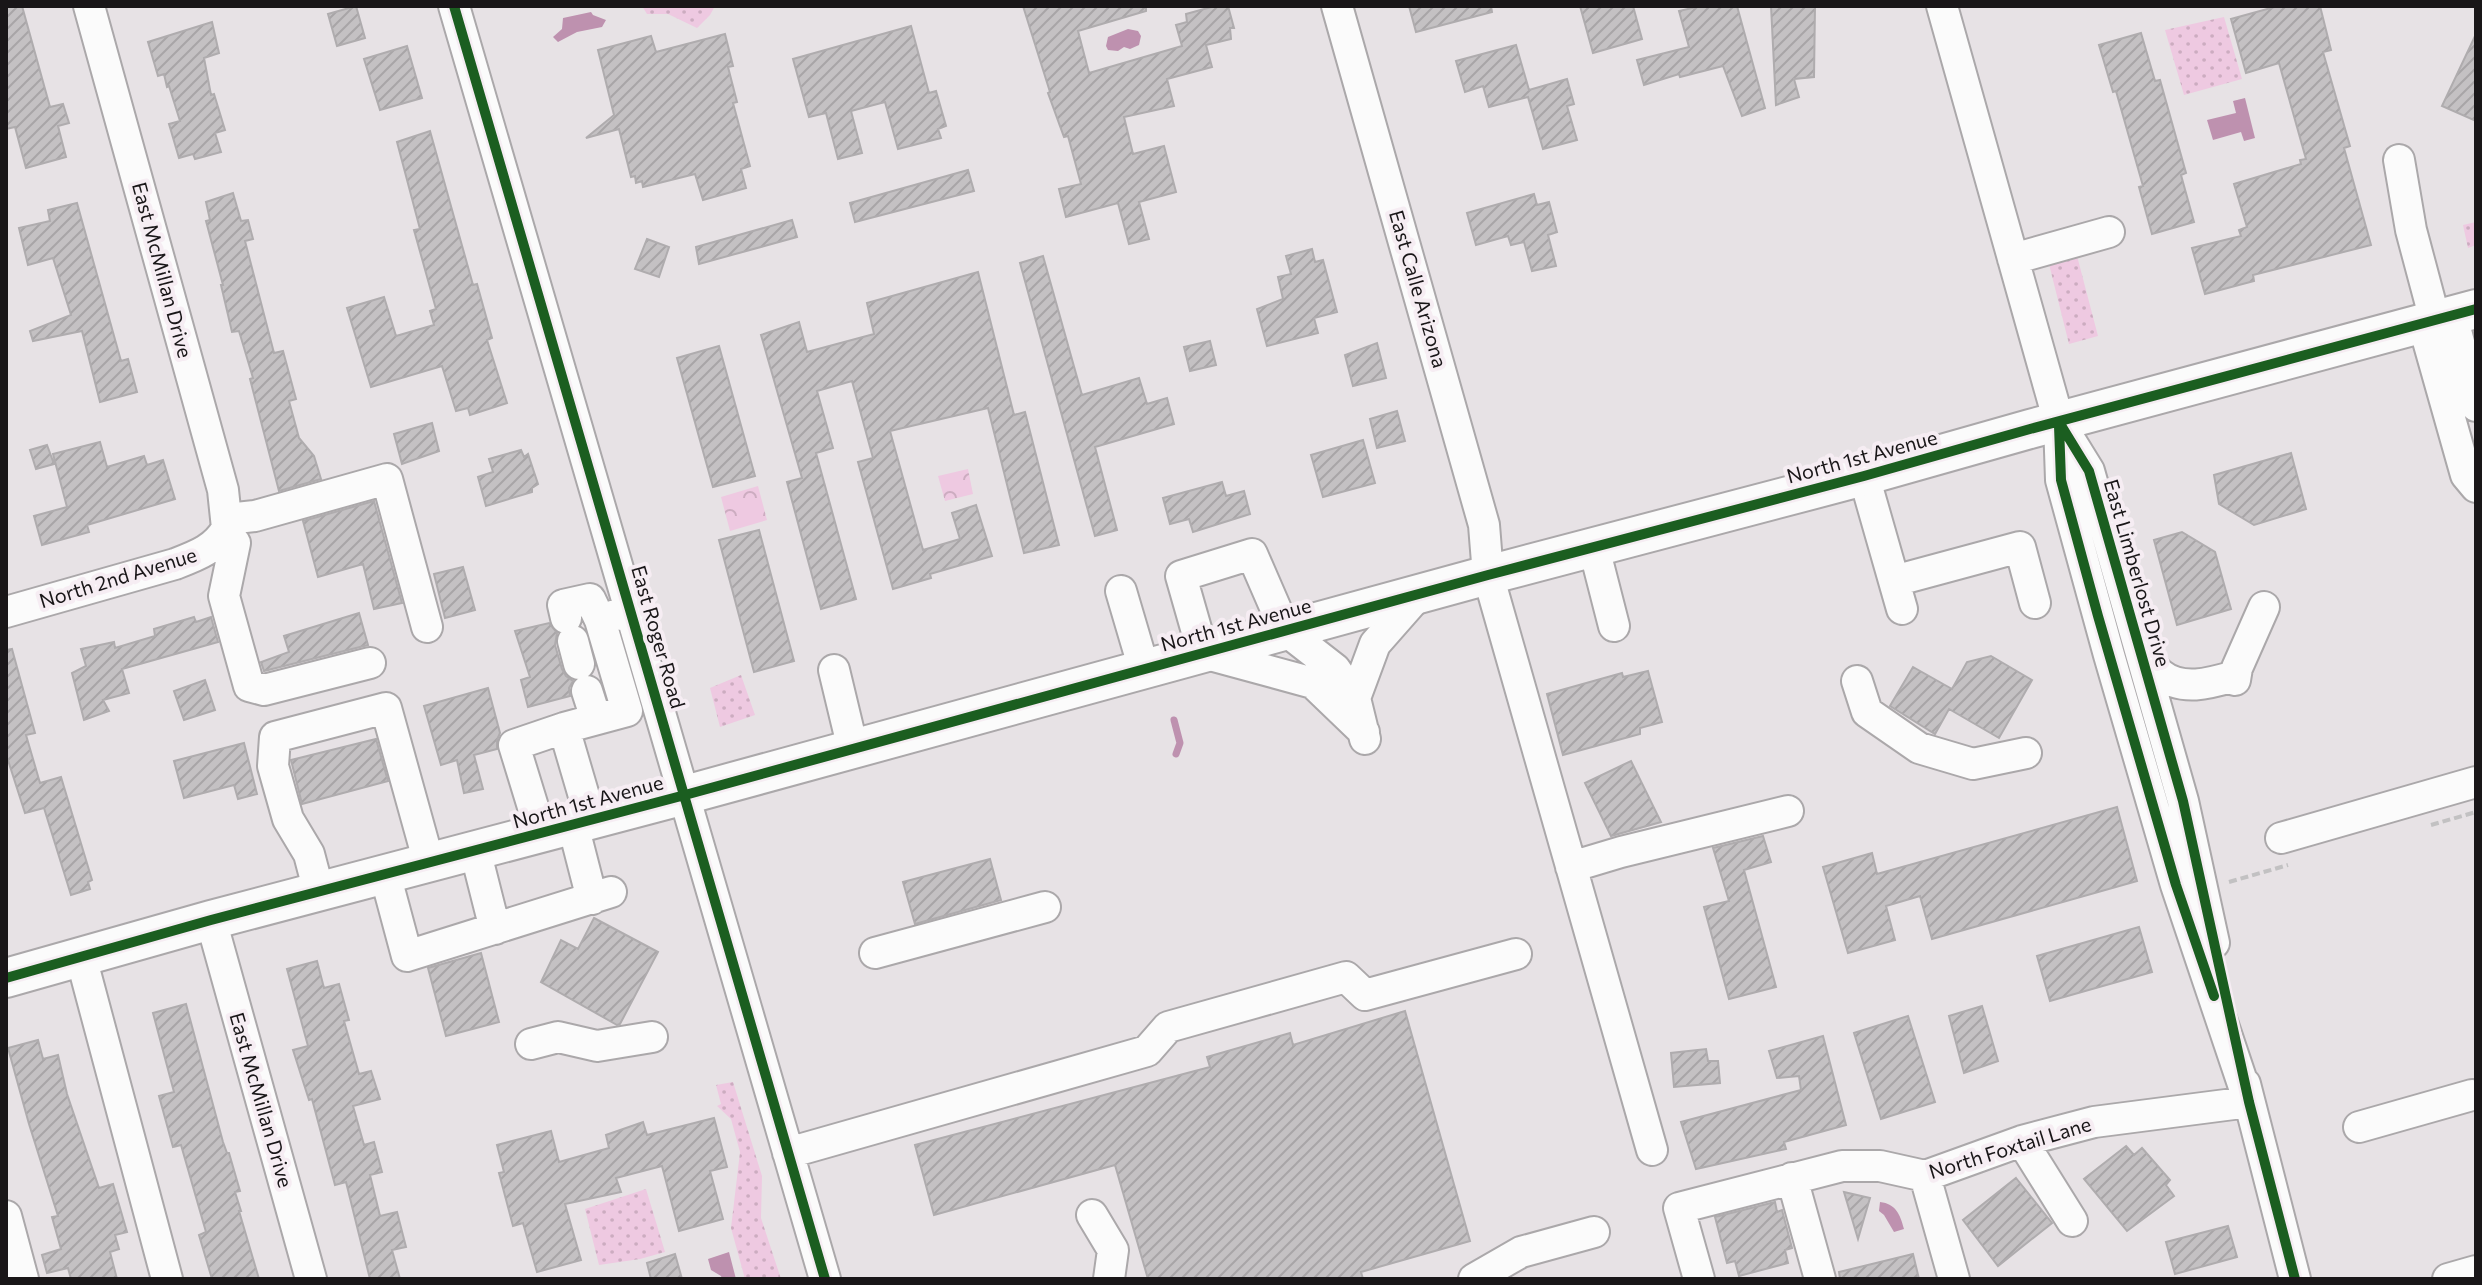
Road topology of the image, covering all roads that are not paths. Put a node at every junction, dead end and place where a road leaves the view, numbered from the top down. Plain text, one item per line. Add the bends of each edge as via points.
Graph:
1 (89, 6) edge
2 (454, 6) edge
3 (1337, 6) edge
4 (1942, 6) edge
5 (2399, 160) dead end
6 (2109, 232) dead end
7 (2013, 259) junction
8 (2447, 317) edge
9 (2476, 406) edge
10 (2059, 422) junction
11 (1864, 476) junction
12 (2476, 487) edge
13 (234, 538) junction
14 (1594, 548) junction
15 (1488, 575) junction
16 (1121, 591) dead end
17 (1419, 594) junction
18 (2035, 603) dead end
19 (2264, 607) dead end
20 (631, 610) junction
21 (6, 612) edge
22 (600, 620) junction
23 (1614, 626) dead end
24 (427, 627) dead end
25 (1285, 630) junction
26 (2139, 645) junction
27 (1203, 653) junction
28 (370, 663) dead end
29 (580, 667) junction
30 (1144, 669) junction
31 (834, 670) dead end
32 (2226, 680) junction
33 (1857, 681) dead end
34 (1355, 698) junction
35 (564, 728) junction
36 (853, 749) junction
37 (2026, 753) dead end
38 (2174, 767) junction
39 (2476, 782) edge
40 (685, 795) junction
41 (1788, 811) dead end
42 (568, 826) junction
43 (2281, 838) dead end
44 (475, 850) junction
45 (429, 863) junction
46 (1571, 867) junction
47 (385, 874) junction
48 (319, 892) junction
49 (1045, 907) dead end
50 (211, 920) junction
51 (495, 929) junction
52 (875, 953) dead end
53 (1516, 954) dead end
54 (81, 957) junction
55 (6, 978) edge
56 (652, 1037) dead end
57 (531, 1044) dead end
58 (2472, 1095) dead end
59 (2249, 1102) junction
60 (2359, 1127) dead end
61 (2022, 1141) junction
62 (1652, 1150) dead end
63 (788, 1153) junction
64 (1925, 1176) junction
65 (1792, 1178) junction
66 (1092, 1215) dead end
67 (6, 1216) edge
68 (2072, 1221) dead end
69 (1594, 1232) dead end
70 (2476, 1271) edge
71 (23, 1279) edge
72 (167, 1279) edge
73 (311, 1279) edge
74 (825, 1279) edge
75 (1109, 1279) edge
76 (1474, 1279) edge
77 (1699, 1279) edge
78 (1820, 1279) edge
79 (1954, 1279) edge
80 (2295, 1279) edge
81 (2448, 1279) edge

1 - 13 street, East McMillan Drive
2 - 20 street, East Roger Road
3 - 15 street, East Calle Arizona via 1484,525
4 - 7 street, East Limberlost Drive
5 - 8 street via 2411,230
6 - 7 street
7 - 10 street, East Limberlost Drive
8 - 9 street
8 - 10 main road, North 1st Avenue
8 - 12 street via 2466,475
10 - 11 main road, North 1st Avenue
10 - 26 street, East Limberlost Drive via 2089,471
10 - 59 street, East Limberlost Drive via 2061,480 2109,655 2176,885
11 - 14 main road, North 1st Avenue
11 - 18 street via 1898,595 2020,547
13 - 21 street, North 2nd Avenue via 175,564
13 - 24 street via 255,516 387,479
13 - 28 street via 224,596 249,686 264,690
14 - 15 main road, North 1st Avenue
14 - 23 street
15 - 17 main road, North 1st Avenue
15 - 46 street
16 - 30 street
17 - 25 main road, North 1st Avenue
17 - 34 street via 1375,644
19 - 32 street
20 - 22 street
20 - 40 street, East Roger Road
22 - 29 street via 590,599 563,605
22 - 29 street via 627,711
25 - 27 main road, North 1st Avenue
25 - 27 street via 1252,554 1181,576
25 - 34 street via 1335,669
26 - 32 street via 2158,673 2173,682
26 - 38 street, East Limberlost Drive
27 - 30 main road, North 1st Avenue
27 - 34 street via 1313,683 1364,736
29 - 35 street
30 - 36 main road, North 1st Avenue
31 - 36 street
32 - 38 street via 2185,705 2176,719
33 - 37 street via 1867,712 1919,748 1973,764
35 - 42 street
35 - 42 street via 514,745
36 - 40 main road, North 1st Avenue
38 - 59 street, East Limberlost Drive
39 - 43 street
40 - 42 main road, North 1st Avenue
40 - 63 street, East Roger Road via 718,951
41 - 46 street
42 - 44 main road, North 1st Avenue
42 - 51 street via 602,895
44 - 45 main road, North 1st Avenue
44 - 51 street
45 - 47 main road, North 1st Avenue
45 - 48 street via 386,708 289,733 275,737 273,766 288,819 309,854
46 - 62 street
47 - 48 main road, North 1st Avenue
47 - 51 street via 407,956
48 - 50 main road, North 1st Avenue
49 - 52 street
50 - 54 main road, North 1st Avenue
50 - 73 street, East McMillan Drive
53 - 63 street via 1365,995 1346,977 1168,1027 1147,1051
54 - 55 main road, North 1st Avenue
54 - 72 street
56 - 57 street via 597,1046 558,1037
58 - 60 street
59 - 61 street, North Foxtail Lane via 2094,1122
59 - 80 street, East Limberlost Drive
61 - 64 street, North Foxtail Lane
61 - 68 street
63 - 74 street, East Roger Road
64 - 65 street, North Foxtail Lane via 1880,1166 1842,1166
64 - 79 street
65 - 77 street, North Foxtail Lane via 1679,1208
65 - 78 street
66 - 75 street via 1113,1250
67 - 71 street
69 - 76 street via 1521,1252
70 - 81 street

